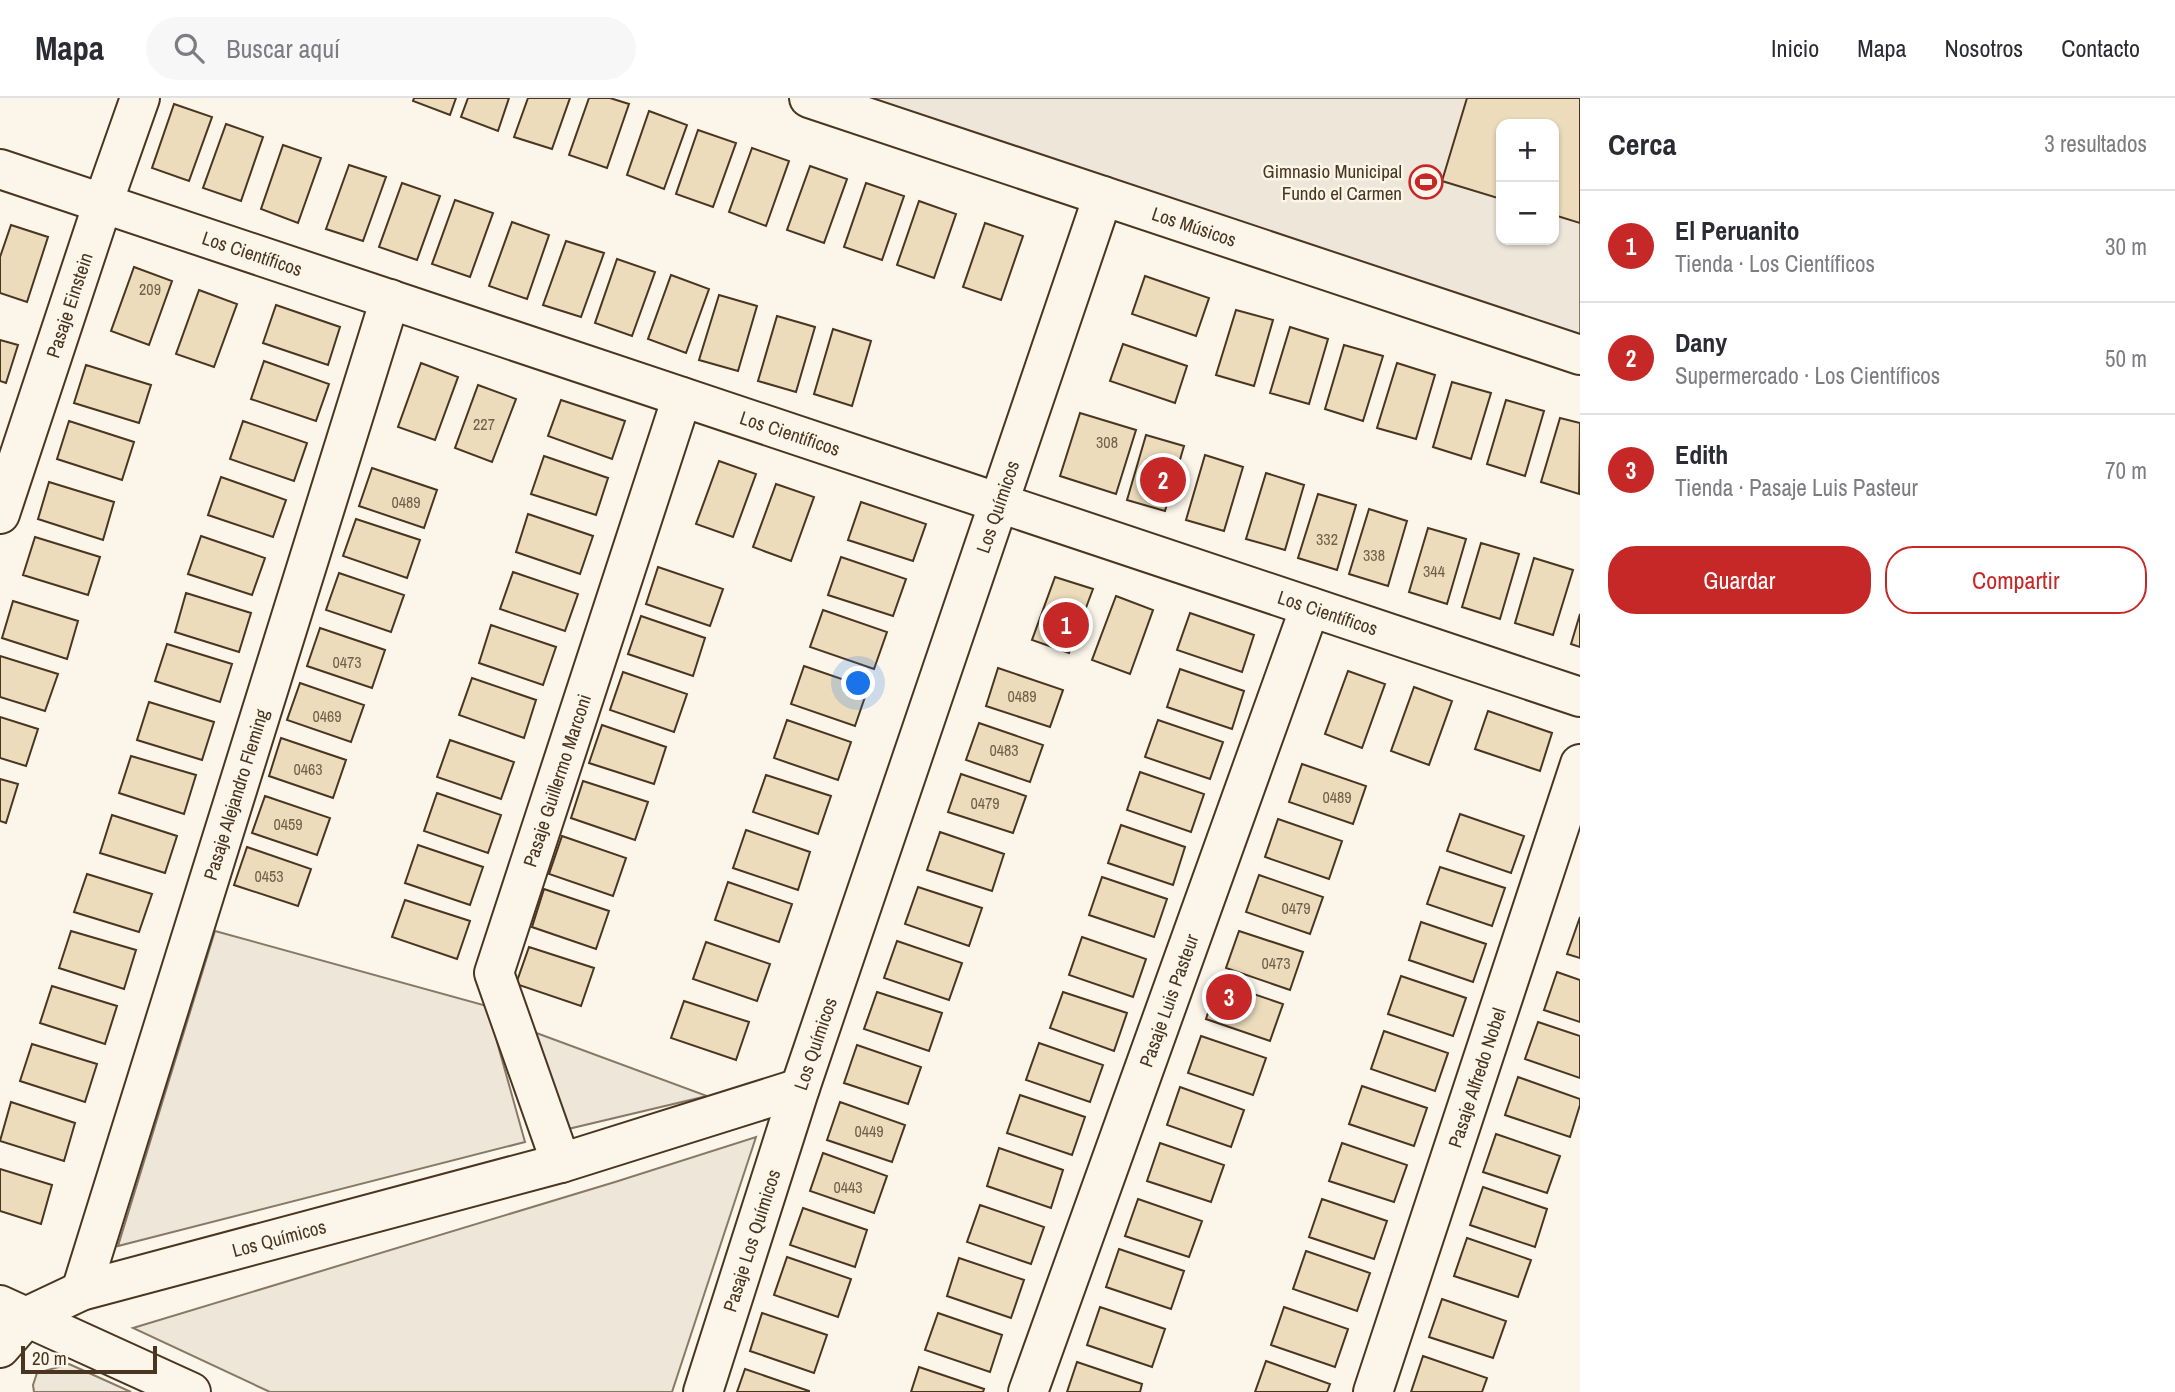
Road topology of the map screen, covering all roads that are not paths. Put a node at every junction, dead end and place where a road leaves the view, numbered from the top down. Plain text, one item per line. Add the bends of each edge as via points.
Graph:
1 (140, 98) edge
2 (809, 98) edge
3 (0, 169) edge
4 (1103, 196) junction
5 (103, 203) junction
6 (390, 299) junction
7 (1580, 355) edge
8 (682, 397) junction
9 (1000, 503) junction
10 (0, 514) edge
11 (1310, 607) junction
12 (1580, 697) edge
13 (1580, 764) edge
14 (800, 1088) junction
15 (561, 1163) junction
16 (81, 1291) junction
17 (14, 1311) edge
18 (0, 1348) edge
19 (191, 1392) edge
20 (703, 1392) edge
21 (1028, 1392) edge
22 (1373, 1392) edge

1 - 5 street, Pasaje Einstein
2 - 4 street, Los Músicos
3 - 5 street, Los Científicos
4 - 7 street, Los Músicos
4 - 9 street, Los Químicos
5 - 6 street, Los Científicos
5 - 10 street, Pasaje Einstein
6 - 8 street, Los Científicos
6 - 16 street, Pasaje Alejandro Fleming
8 - 9 street, Los Científicos
8 - 15 street, Pasaje Guillermo Marconi via 494,974
9 - 11 street, Los Científicos
9 - 14 street, Los Químicos
11 - 12 street, Los Científicos
11 - 21 street, Pasaje Luis Pasteur
13 - 22 street, Pasaje Alfredo Nobel
14 - 15 street, Los Químicos
14 - 20 street, Pasaje Los Químicos
15 - 16 street, Los Químicos
16 - 17 street, Los Químicos
17 - 18 street, Los Químicos
17 - 19 street

